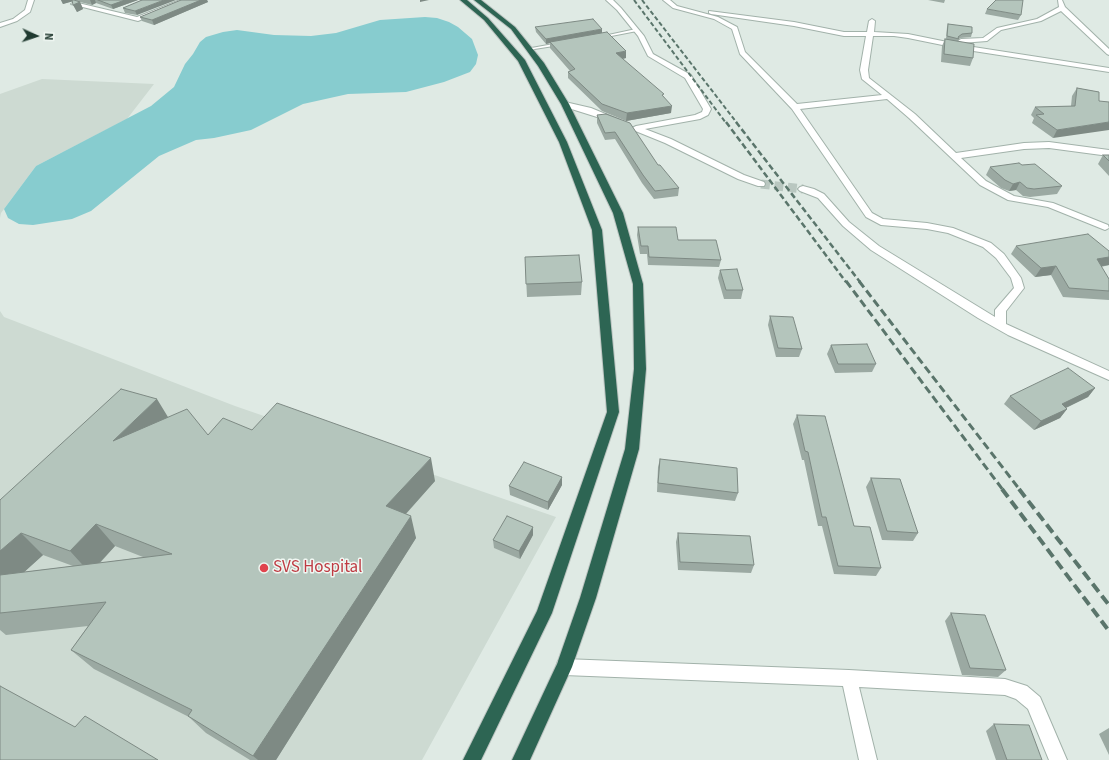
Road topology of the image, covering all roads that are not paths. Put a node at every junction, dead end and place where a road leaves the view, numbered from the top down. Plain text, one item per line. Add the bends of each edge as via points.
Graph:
1 (31, 0) edge
2 (186, 0) edge
3 (462, 0) edge
4 (477, 0) edge
5 (609, 0) edge
6 (666, 0) edge
7 (1060, 0) edge
8 (74, 4) edge
9 (126, 8) edge
10 (1062, 8) junction
11 (690, 11) junction
12 (112, 14) junction
13 (872, 21) dead end
14 (0, 25) edge
15 (636, 30) junction
16 (870, 35) junction
17 (594, 39) edge
18 (942, 42) junction
19 (562, 44) edge
20 (528, 49) junction
21 (1109, 53) edge
22 (1109, 70) edge
23 (888, 97) junction
24 (565, 104) junction
25 (795, 107) junction
26 (630, 126) junction
27 (1109, 153) edge
28 (955, 156) junction
29 (761, 184) tunnel mouth
30 (803, 189) tunnel mouth
31 (1108, 228) edge
32 (1001, 326) junction
33 (1109, 376) edge
34 (564, 667) junction
35 (849, 678) junction
36 (472, 760) edge
37 (521, 760) edge
38 (868, 760) edge
39 (1058, 760) edge

1 - 14 street via 28,11 15,20
2 - 12 street via 140,18
3 - 36 highway via 486,19 521,60 564,142 597,230 613,412 544,613
4 - 20 highway via 513,28
5 - 15 street
6 - 11 street via 675,7
7 - 10 street
8 - 12 street
9 - 12 street
10 - 18 street via 1039,20 999,29 985,40
10 - 21 street
11 - 16 street via 733,14 844,34
11 - 25 street via 716,18 735,28 745,57
13 - 16 street
15 - 17 lane
15 - 26 street via 646,43 650,55 680,70 688,77 707,109 705,113 696,117
16 - 18 street via 894,34
16 - 23 street via 864,70 866,79
18 - 22 street
19 - 20 lane
20 - 24 highway
23 - 25 street
23 - 28 street
24 - 26 street
24 - 34 highway via 620,220 638,284 640,369 632,449 588,598
25 - 32 street via 869,215 881,222 950,230 987,246 1000,256 1016,278 1019,288 1000,310
26 - 29 street via 668,140 741,177
27 - 28 street via 1050,146 1024,146
28 - 31 street via 983,183 1011,198 1050,206
30 - 32 street via 821,196 846,224 875,248
32 - 33 street
34 - 35 street
34 - 37 highway
35 - 38 street
35 - 39 street via 1005,687 1021,692 1034,703

